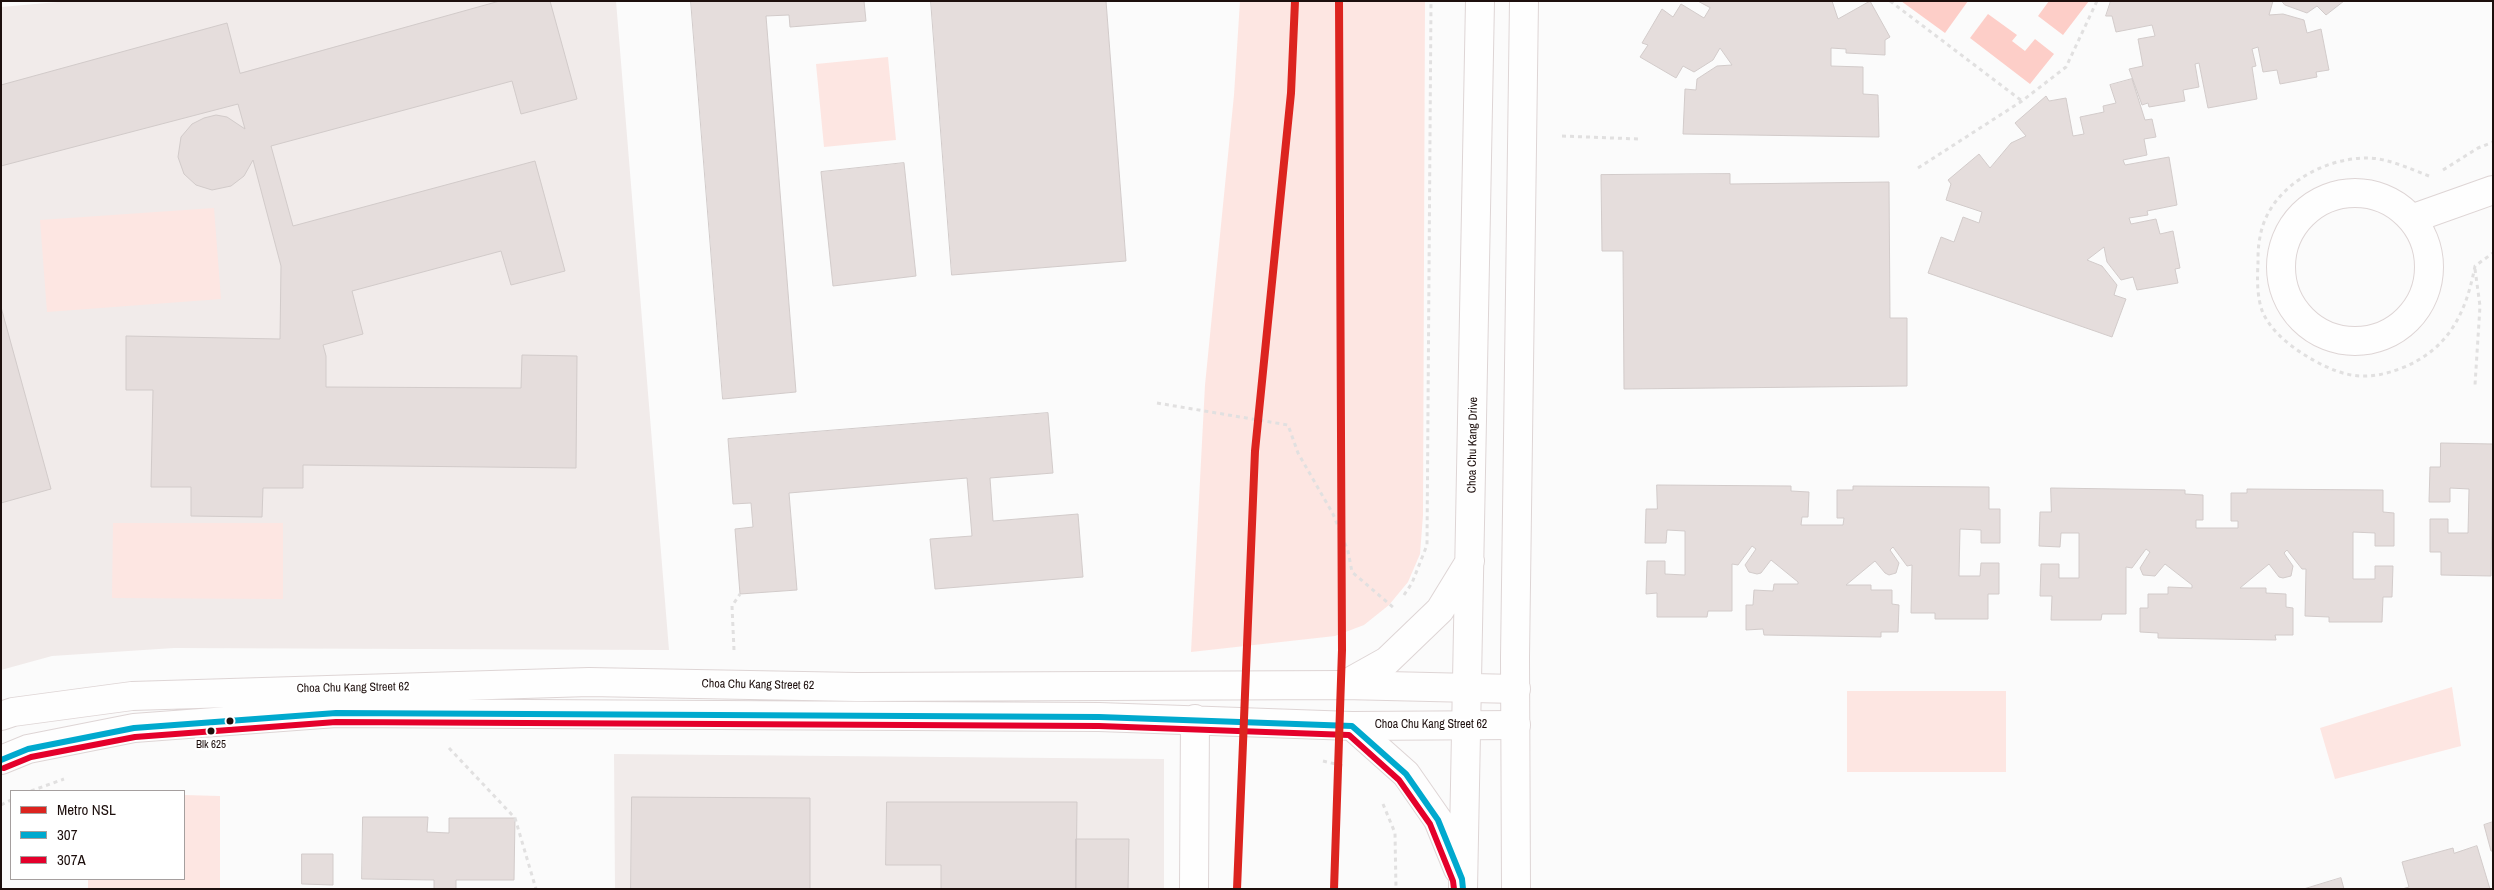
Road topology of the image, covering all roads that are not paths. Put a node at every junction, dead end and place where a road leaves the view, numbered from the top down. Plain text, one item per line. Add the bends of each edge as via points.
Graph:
1 (1480, 1) edge
2 (1524, 1) edge
3 (2493, 190) edge
4 (2414, 218) junction
5 (1471, 559) junction
6 (1344, 685) junction
7 (1468, 689) junction
8 (1516, 689) junction
9 (336, 701) junction
10 (1, 716) edge
11 (1195, 719) junction
12 (1467, 725) junction
13 (1516, 725) junction
14 (1352, 726) junction
15 (1, 760) edge
16 (1462, 884) edge
17 (1194, 889) edge
18 (1516, 889) edge

1 - 5 street, Choa Chu Kang Drive
2 - 8 street
3 - 4 street
4 - 4 street via 2427,241 2430,280 2422,304 2394,332 2369,341 2335,340 2311,328 2291,306 2282,282 2281,254 2290,230 2308,210 2330,196 2360,192 2386,198
5 - 6 street via 1440,610 1386,661
5 - 7 street, Choa Chu Kang Drive
6 - 7 street, Choa Chu Kang Street 62
6 - 9 street, Choa Chu Kang Street 62 via 857,687 589,682
7 - 8 street, Choa Chu Kang Street 62
7 - 12 street, Choa Chu Kang Drive
8 - 13 street
9 - 10 street, Choa Chu Kang Street 62 via 132,696
9 - 11 street, Choa Chu Kang Street 62
9 - 15 street, Choa Chu Kang Street 62 via 134,728 28,750
11 - 14 street, Choa Chu Kang Street 62
11 - 17 street
12 - 13 street, Choa Chu Kang Street 62
12 - 14 street, Choa Chu Kang Street 62
12 - 16 street, Choa Chu Kang Drive
13 - 18 street
14 - 16 street via 1406,774 1438,820

